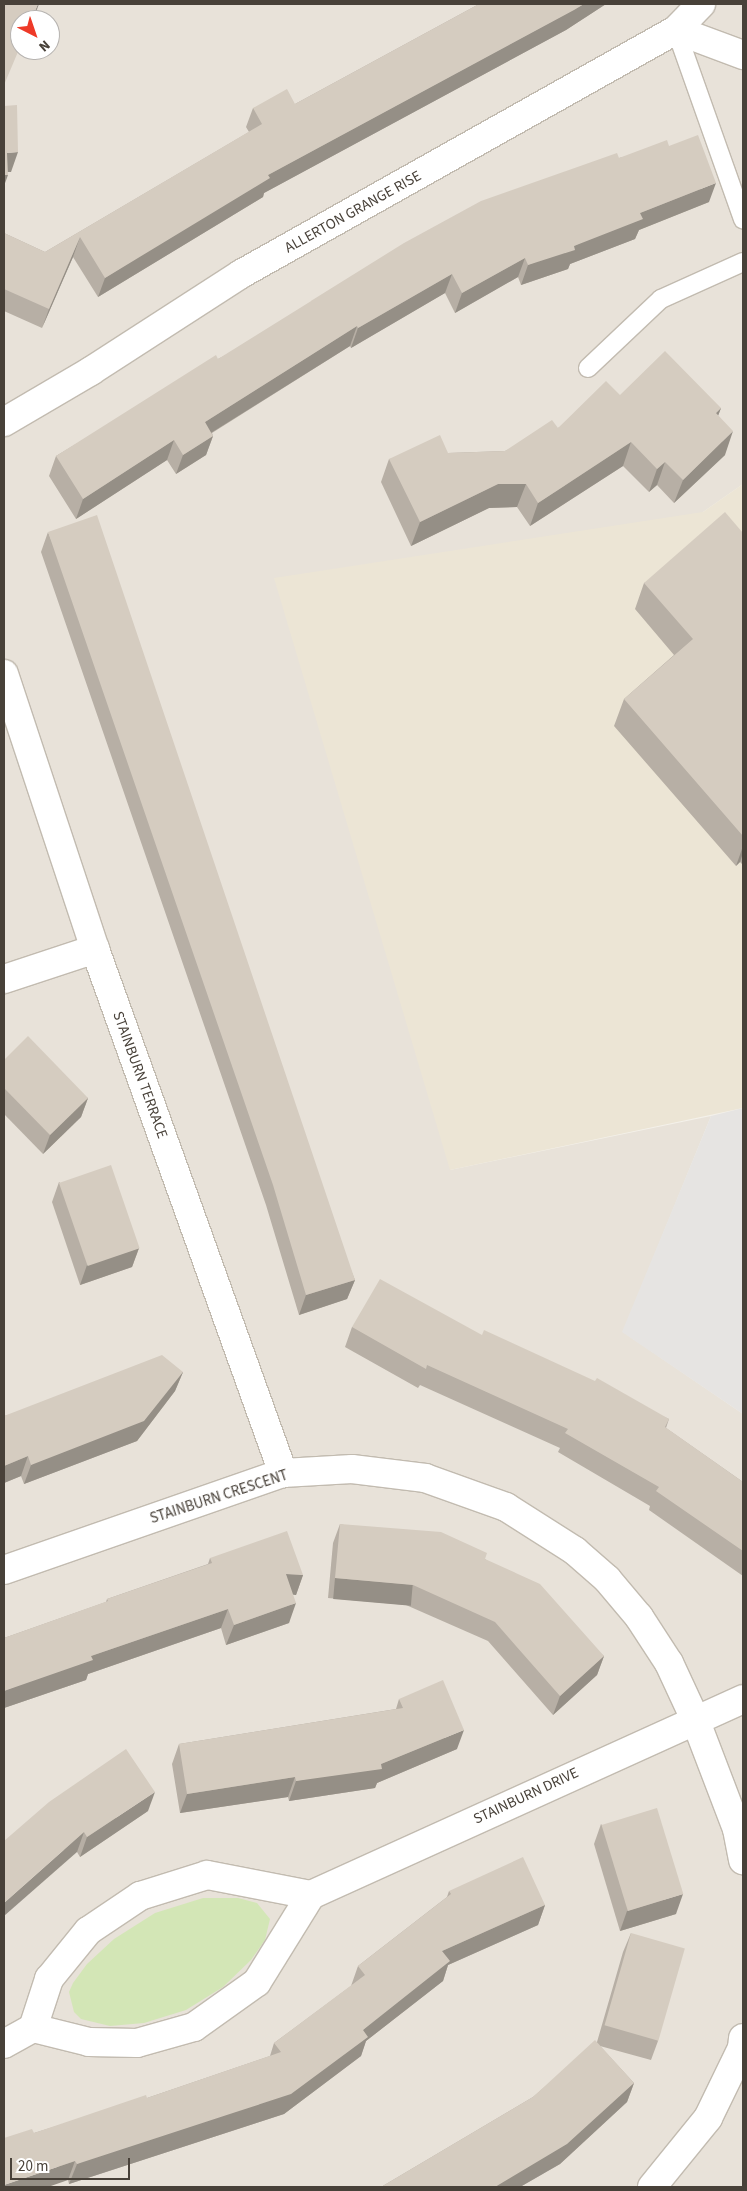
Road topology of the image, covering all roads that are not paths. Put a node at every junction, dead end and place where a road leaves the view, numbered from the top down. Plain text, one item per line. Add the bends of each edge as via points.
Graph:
1 (701, 4) edge
2 (676, 30) junction
3 (743, 55) edge
4 (743, 219) edge
5 (743, 262) edge
6 (588, 368) dead end
7 (4, 422) edge
8 (4, 674) edge
9 (95, 949) junction
10 (4, 979) edge
11 (283, 1473) junction
12 (4, 1570) edge
13 (743, 1699) edge
14 (696, 1719) junction
15 (743, 1860) edge
16 (310, 1895) junction
17 (33, 2028) junction
18 (743, 2038) edge
19 (4, 2044) edge
20 (652, 2187) edge

1 - 2 street, ALLERTON GRANGE RISE
2 - 3 street
2 - 4 lane
2 - 7 street, ALLERTON GRANGE RISE via 241,274 92,371
5 - 6 lane via 661,299
8 - 9 street, STAINBURN TERRACE
9 - 10 street
9 - 11 street, STAINBURN TERRACE
11 - 12 street, STAINBURN CRESCENT
11 - 14 street, STAINBURN CRESCENT via 352,1469 425,1478 506,1507 574,1551 607,1579 639,1617 669,1663
13 - 14 street, STAINBURN DRIVE
14 - 15 street, STAINBURN CRESCENT via 737,1829
14 - 16 street, STAINBURN DRIVE
16 - 17 street via 257,1982 194,2027 137,2044 89,2042
16 - 17 street via 207,1876 140,1896 88,1931 65,1958 49,1979
17 - 19 street
18 - 20 street via 708,2118

